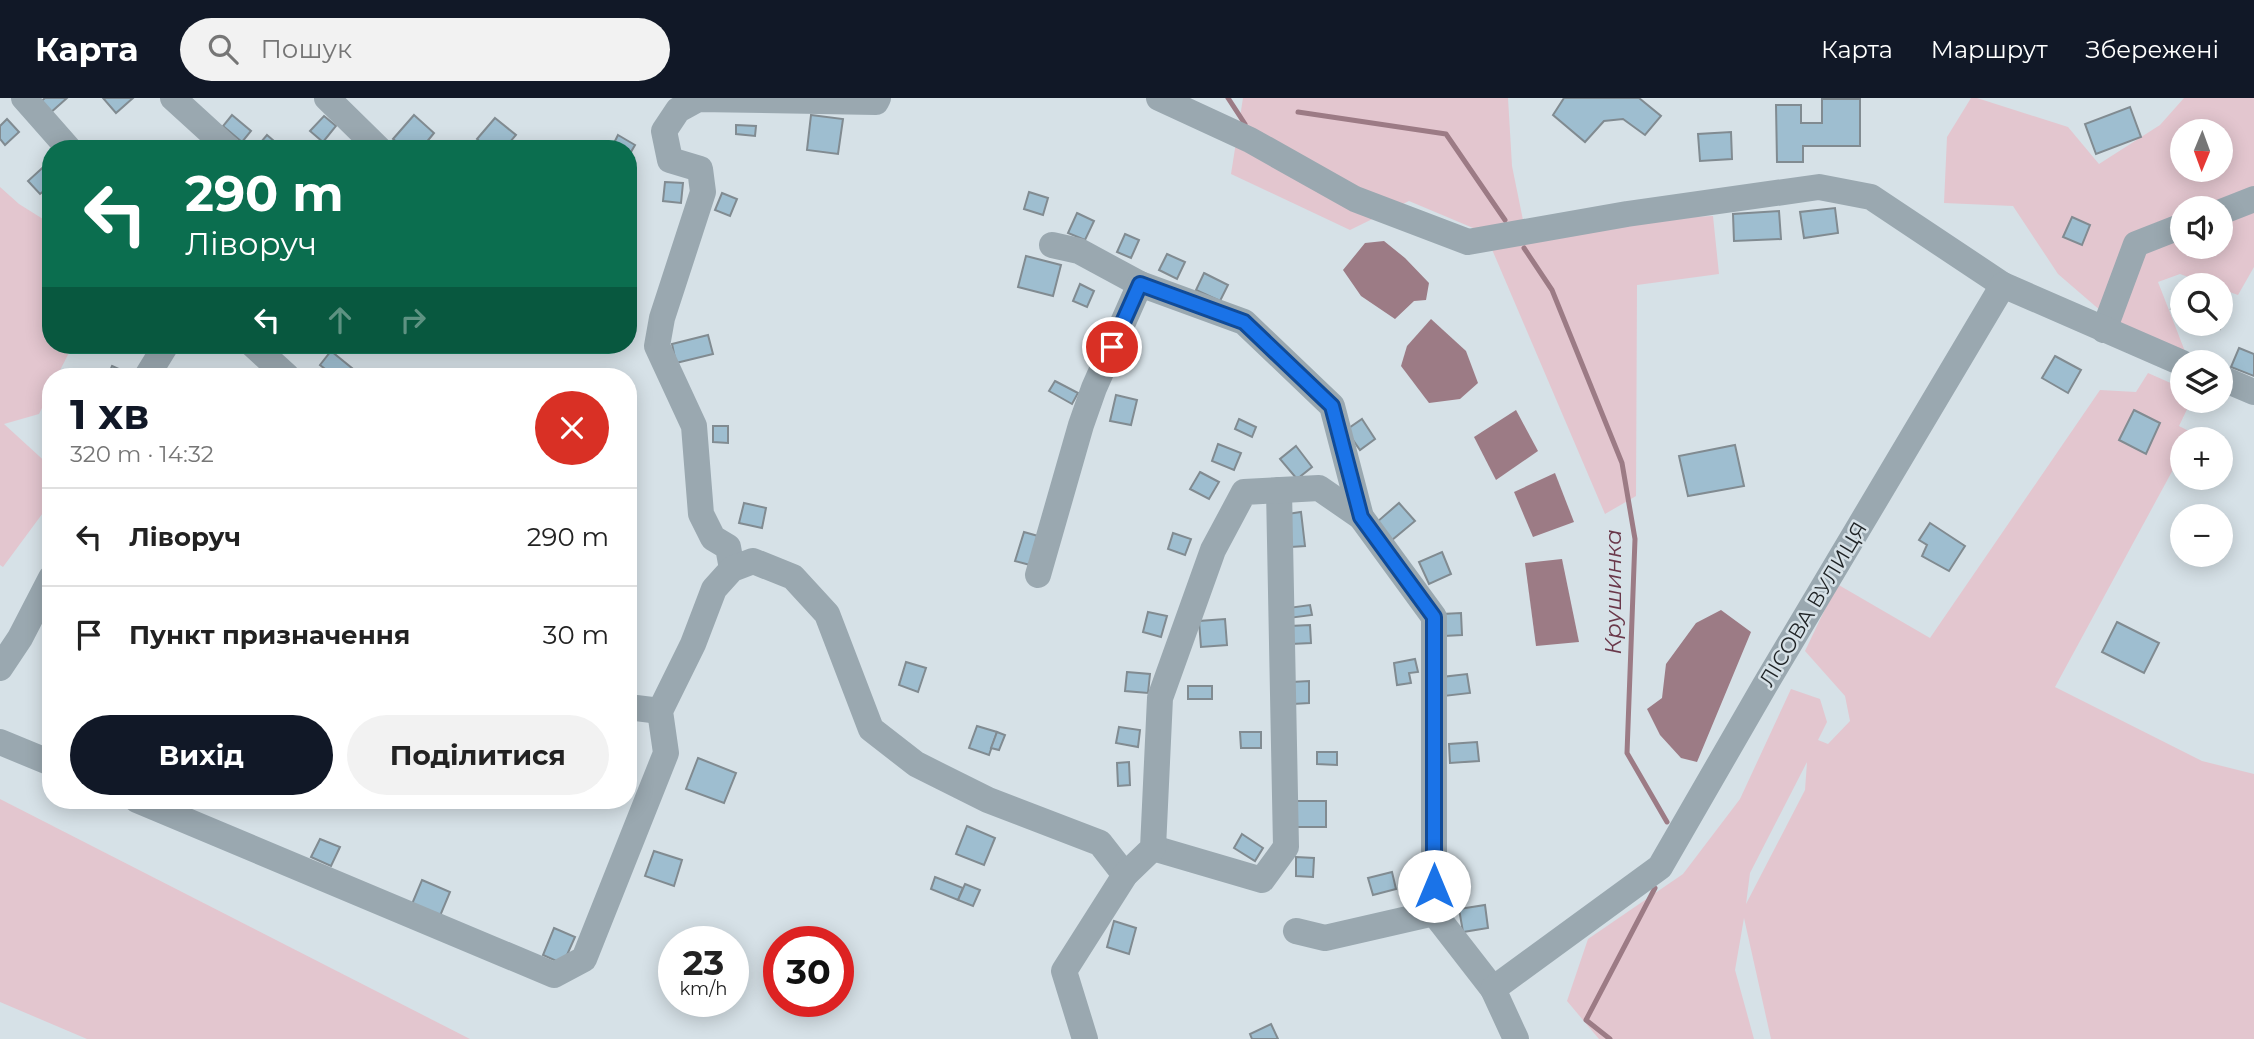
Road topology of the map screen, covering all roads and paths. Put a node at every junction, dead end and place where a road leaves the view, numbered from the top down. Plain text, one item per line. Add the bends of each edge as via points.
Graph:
1 (24, 98) edge
2 (173, 98) edge
3 (327, 98) edge
4 (878, 98) edge
5 (1159, 98) edge
6 (61, 140) edge
7 (219, 140) edge
8 (370, 140) edge
9 (2254, 199) edge
10 (2233, 207) edge
11 (2170, 231) edge
12 (1052, 245) dead end
13 (1140, 284) junction
14 (2003, 285) junction
15 (2104, 330) junction
16 (263, 354) edge
17 (2170, 357) edge
18 (278, 368) edge
19 (2233, 383) edge
20 (2254, 392) edge
21 (1279, 490) junction
22 (1361, 517) junction
23 (732, 569) junction
24 (1038, 576) dead end
25 (42, 595) edge
26 (0, 668) edge
27 (637, 708) edge
28 (660, 710) junction
29 (0, 742) edge
30 (42, 759) edge
31 (158, 809) edge
32 (1153, 848) junction
33 (1125, 876) junction
34 (1434, 913) junction
35 (1296, 931) dead end
36 (1493, 989) junction
37 (1085, 1039) edge
38 (1516, 1039) edge

1 - 6 street
2 - 7 street
3 - 8 street
4 - 23 street via 876,102 698,99 678,110 664,131 670,160 700,169 703,192 657,346 694,426 701,514 713,538 728,547
5 - 14 street via 1250,140 1355,199 1468,242 1819,187 1871,197
9 - 10 street
11 - 15 street via 2136,244
12 - 13 street via 1079,251
13 - 22 street via 1244,322 1332,406
13 - 24 street via 1081,425
14 - 15 street
14 - 36 street, ЛІСОВА ВУЛИЦЯ via 1660,867
15 - 17 street
16 - 18 street
19 - 20 street
21 - 22 street via 1319,488
21 - 32 street via 1244,492 1213,550 1160,698
21 - 32 street via 1286,847 1262,880
22 - 34 street via 1434,617
23 - 28 street via 714,589
23 - 33 street via 753,561 793,578 827,614 871,729 916,764 988,800 1100,843
25 - 26 street
27 - 28 street
28 - 31 street via 666,753 584,959 554,975
29 - 30 street
32 - 33 street
33 - 37 street via 1064,971
34 - 35 street via 1325,938
34 - 36 street
36 - 38 street

